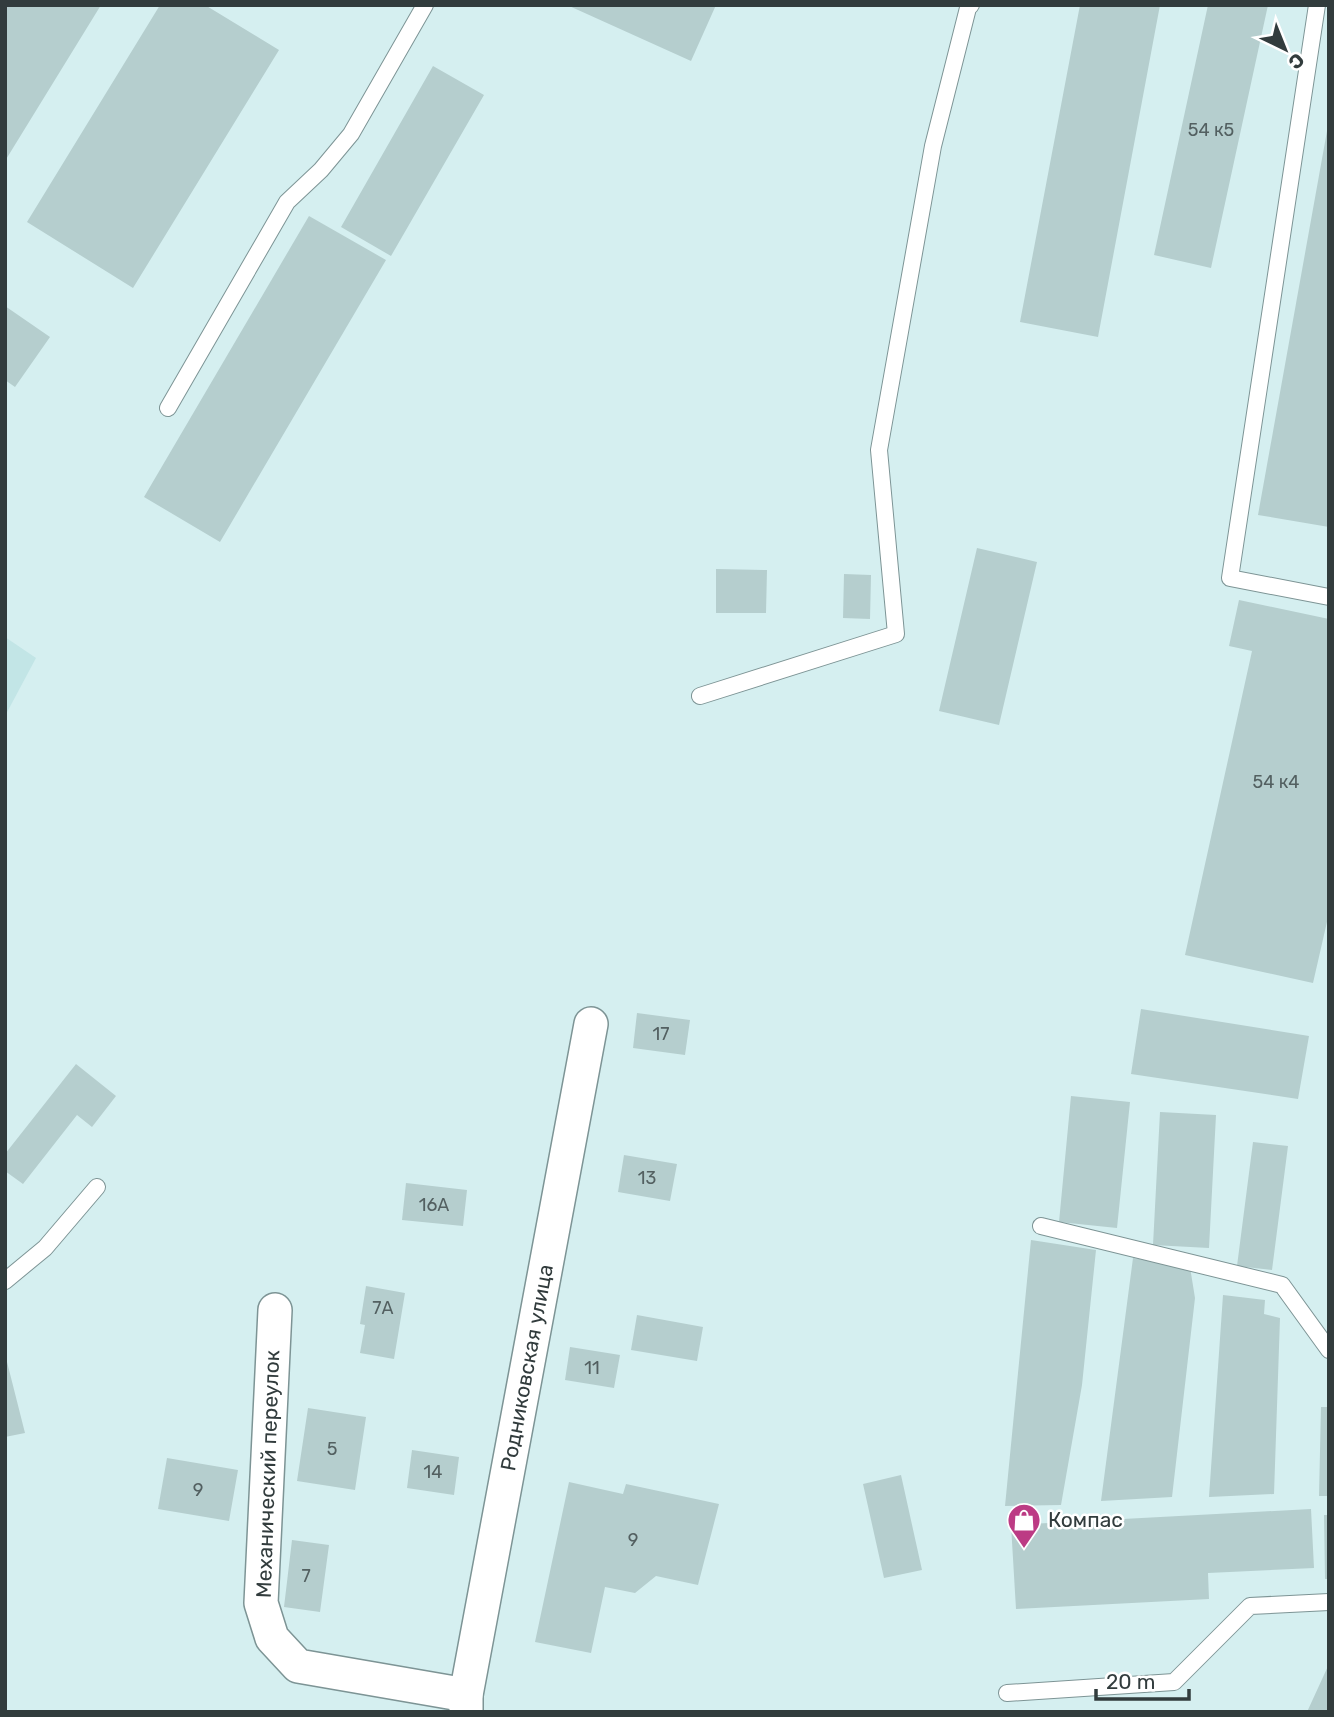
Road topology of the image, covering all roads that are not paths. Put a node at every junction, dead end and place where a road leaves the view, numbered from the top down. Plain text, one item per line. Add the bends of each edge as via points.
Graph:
1 (425, 5) edge
2 (1317, 5) edge
3 (967, 6) edge
4 (168, 408) dead end
5 (1329, 597) edge
6 (700, 696) dead end
7 (591, 1024) dead end
8 (97, 1187) dead end
9 (1041, 1226) dead end
10 (5, 1282) edge
11 (275, 1311) dead end
12 (1329, 1349) edge
13 (1329, 1602) edge
14 (1007, 1693) dead end
15 (466, 1703) edge

1 - 4 lane via 351,134 287,202
2 - 5 lane via 1230,578
3 - 6 lane via 933,146 879,450 897,634
7 - 15 street, Родниковская улица
8 - 10 lane via 45,1248
9 - 12 lane via 1282,1285
11 - 15 street, Механический переулок via 261,1603 272,1638 298,1666
13 - 14 lane via 1250,1606 1174,1682

